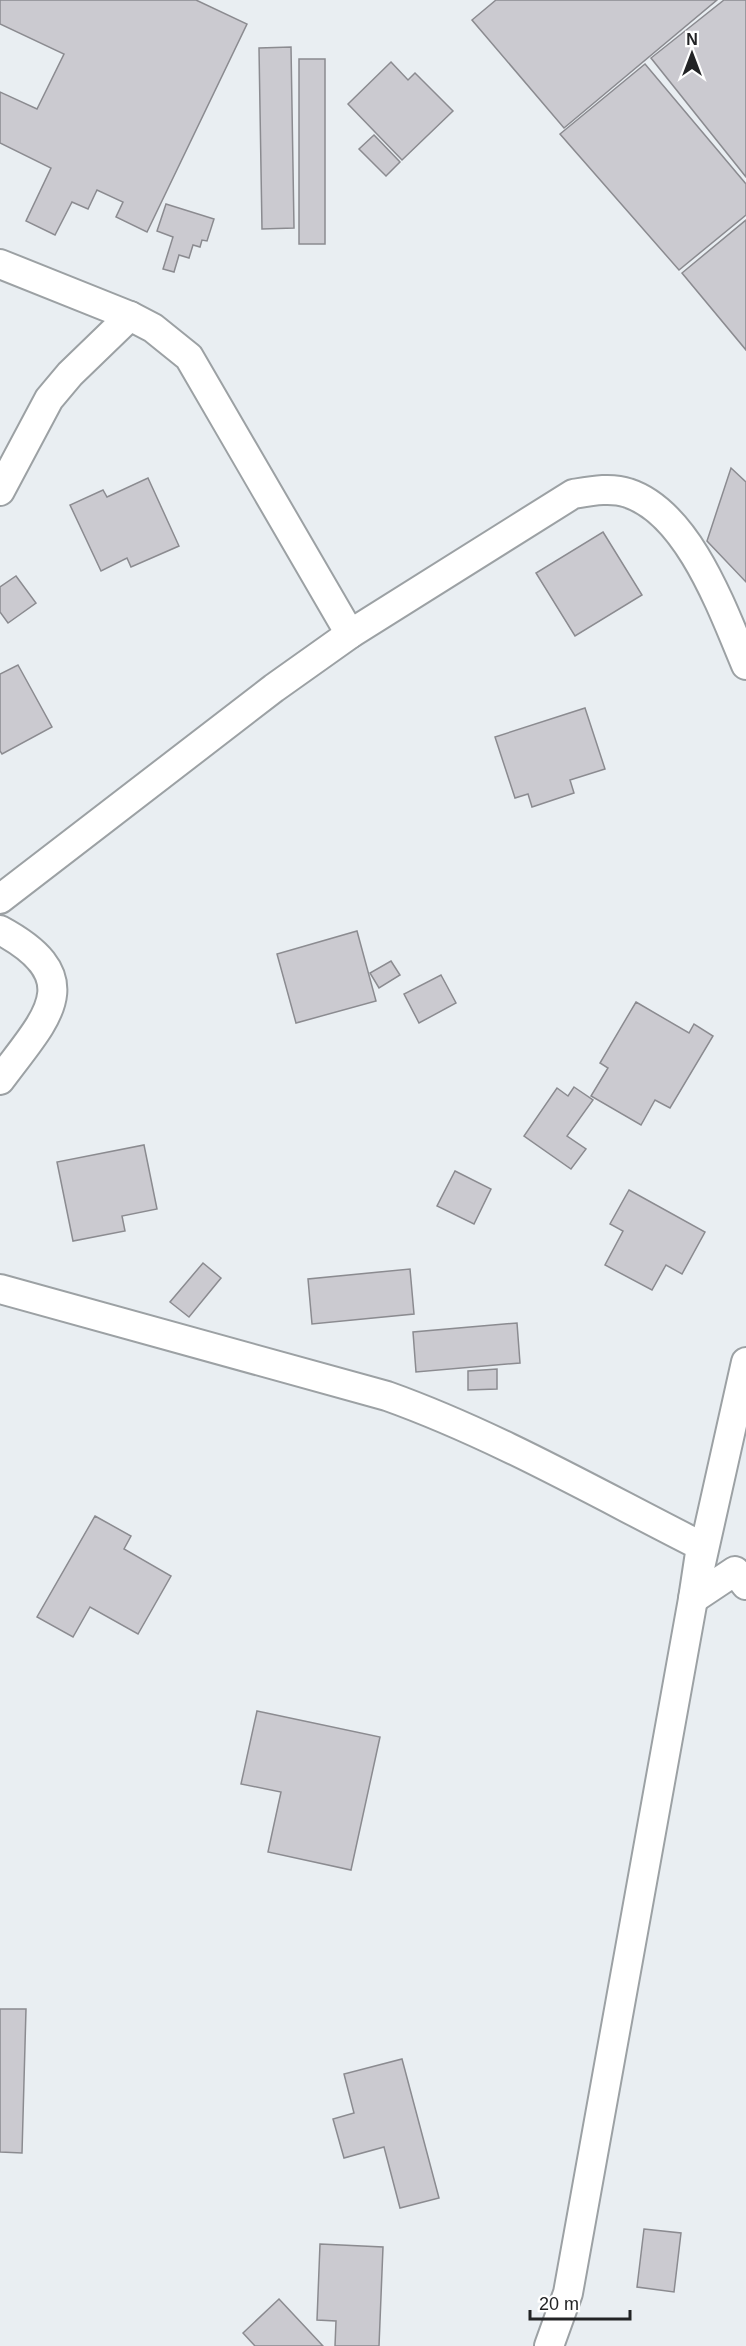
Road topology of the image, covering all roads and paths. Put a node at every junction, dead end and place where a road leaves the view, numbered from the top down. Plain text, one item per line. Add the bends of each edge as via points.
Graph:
1 (0, 264) edge
2 (130, 316) junction
3 (0, 491) edge
4 (350, 634) junction
5 (746, 665) edge
6 (0, 899) edge
7 (0, 930) edge
8 (0, 1080) edge
9 (0, 1289) edge
10 (746, 1362) edge
11 (746, 1585) edge
12 (693, 1599) junction
13 (549, 2346) edge

1 - 2 street
2 - 3 street via 49,399
2 - 4 street via 153,328 189,357
4 - 5 street via 573,494 603,490 637,498 654,508 682,536 710,581
4 - 6 street
7 - 8 street via 42,959 51,978 53,995 45,1018
9 - 12 street via 387,1396 472,1430 701,1546
10 - 12 street
11 - 12 street via 735,1571
12 - 13 street via 568,2293

